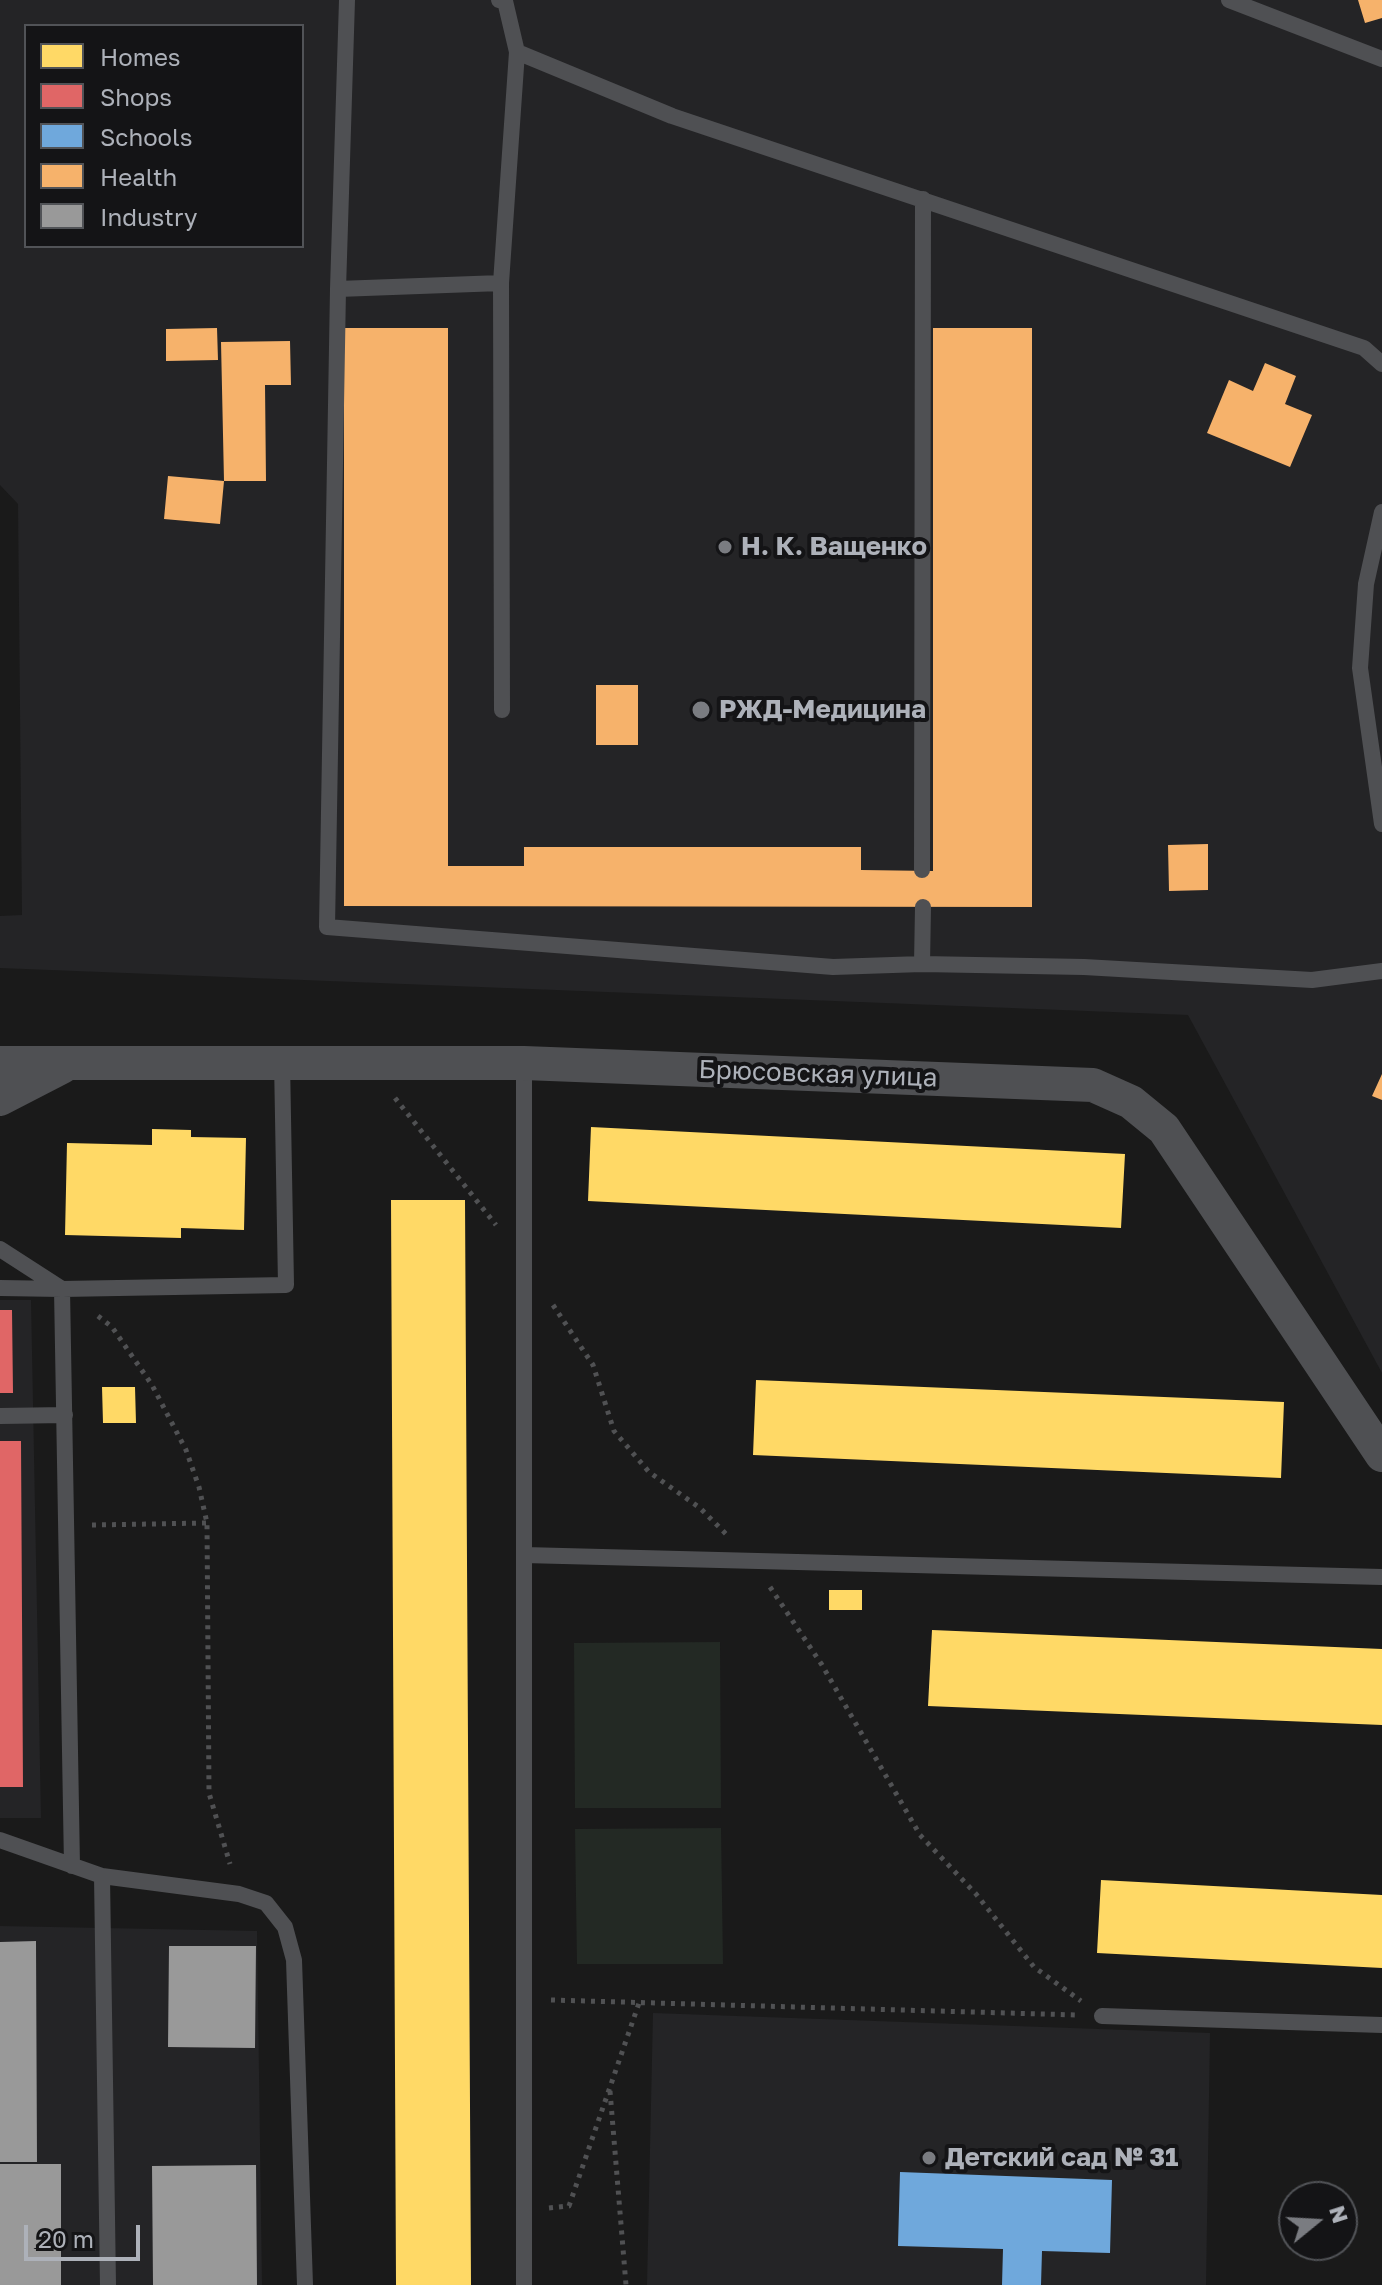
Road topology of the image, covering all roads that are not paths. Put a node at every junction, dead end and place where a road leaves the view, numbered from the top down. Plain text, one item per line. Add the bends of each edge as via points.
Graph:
1 (347, 0) edge
2 (503, 0) edge
3 (1229, 0) edge
4 (517, 52) junction
5 (1382, 59) edge
6 (923, 199) junction
7 (501, 283) junction
8 (338, 289) junction
9 (1382, 364) edge
10 (1382, 512) edge
11 (502, 710) dead end
12 (1382, 824) edge
13 (922, 870) dead end
14 (923, 907) dead end
15 (922, 964) junction
16 (1382, 971) edge
17 (282, 1061) junction
18 (0, 1063) edge
19 (524, 1063) junction
20 (66, 1065) junction
21 (0, 1099) edge
22 (0, 1249) edge
23 (0, 1288) edge
24 (62, 1289) junction
25 (65, 1415) junction
26 (0, 1416) edge
27 (1382, 1455) edge
28 (524, 1555) junction
29 (1382, 1577) edge
30 (0, 1840) edge
31 (72, 1866) junction
32 (102, 1876) junction
33 (1102, 2016) road end
34 (1382, 2025) edge
35 (108, 2285) edge
36 (305, 2285) edge
37 (524, 2285) edge

1 - 8 lane
2 - 4 lane
3 - 5 lane
4 - 6 lane via 672,116
4 - 7 lane
6 - 9 lane via 1364,348
6 - 13 lane
7 - 8 lane
7 - 11 lane
8 - 15 lane via 327,927 833,967
10 - 12 lane via 1366,584 1360,668
14 - 15 lane
15 - 16 lane via 1312,980
17 - 19 street, Брюсовская улица
17 - 20 street, Брюсовская улица
17 - 24 lane via 286,1285
18 - 20 street, Брюсовская улица
19 - 27 street, Брюсовская улица via 1047,1082 1093,1085 1131,1102 1164,1129
19 - 28 lane
20 - 21 street, Брюсовская улица
22 - 24 lane
23 - 24 lane
24 - 25 lane
25 - 26 lane
25 - 31 lane
28 - 29 lane
28 - 37 lane
30 - 31 lane
31 - 32 lane
32 - 35 lane
32 - 36 lane via 239,1894 266,1903 285,1927 294,1960
33 - 34 lane

